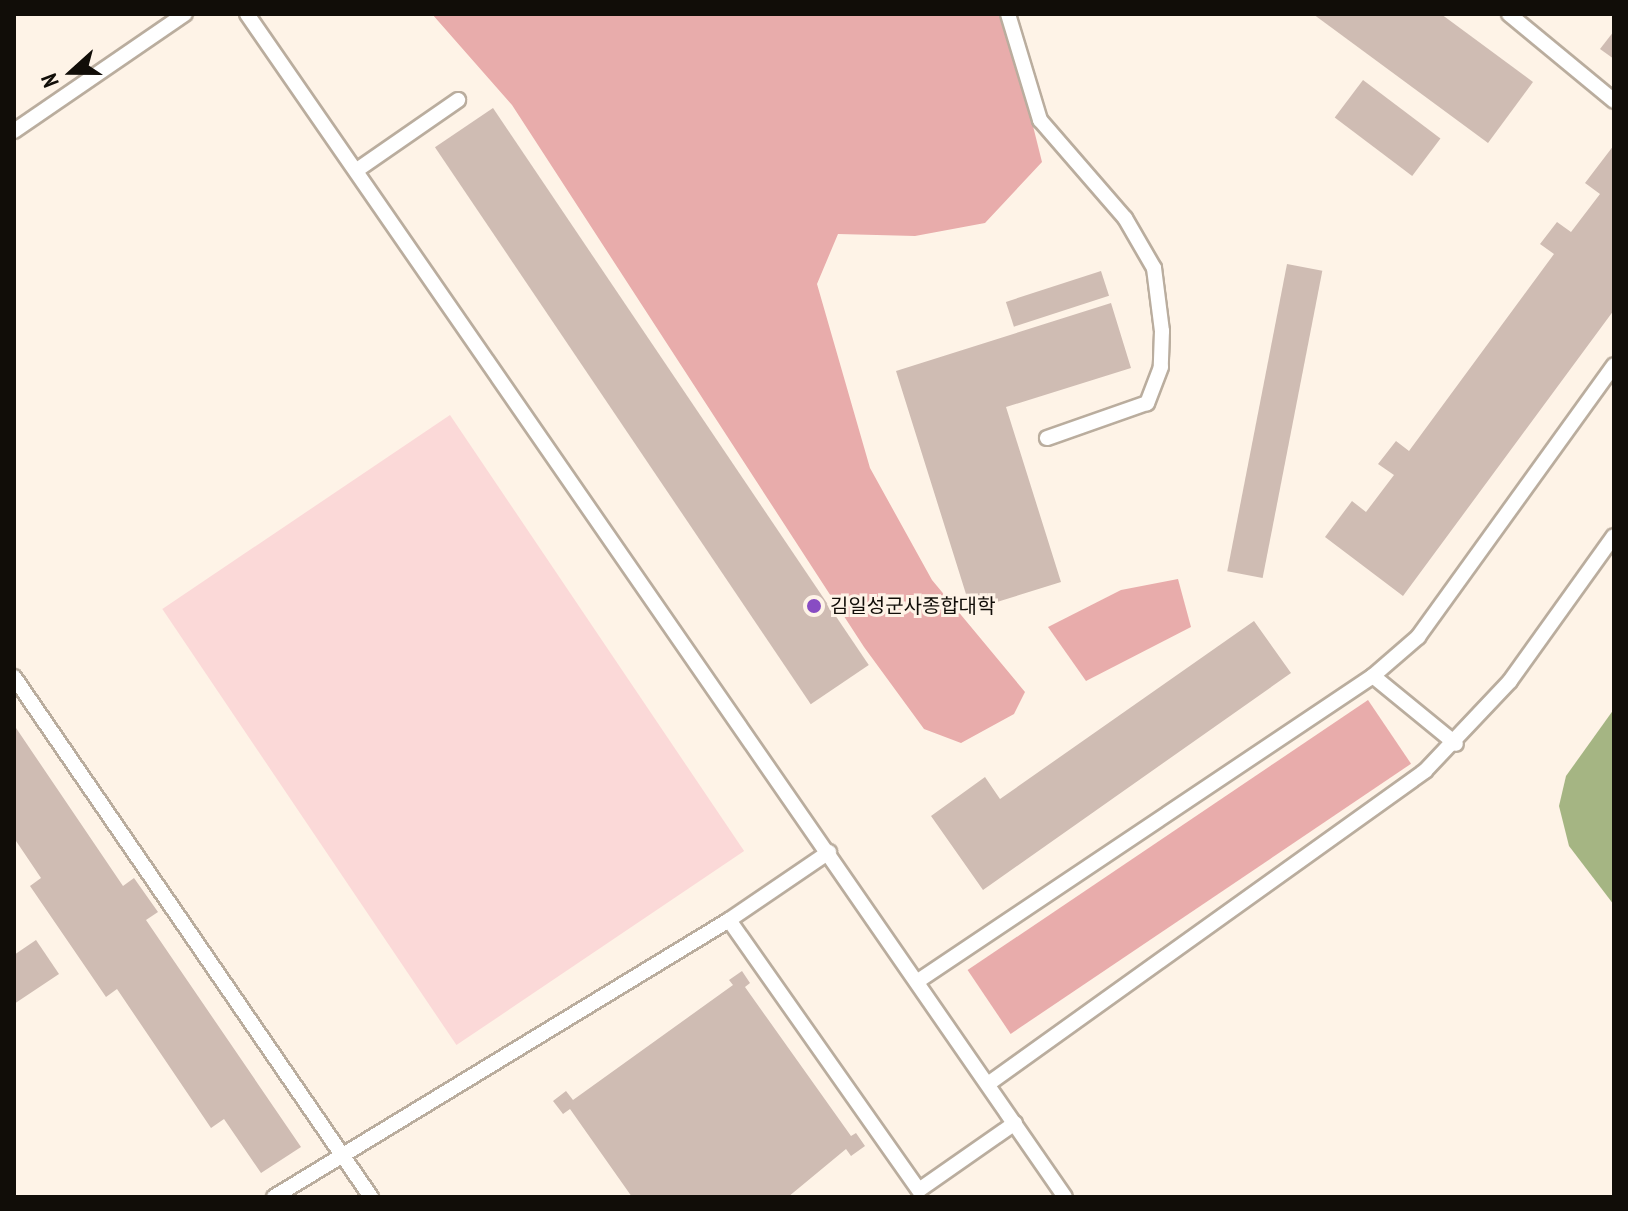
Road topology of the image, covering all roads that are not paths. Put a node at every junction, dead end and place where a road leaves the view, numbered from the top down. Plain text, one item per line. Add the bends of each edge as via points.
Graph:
1 (185, 14) edge
2 (247, 14) edge
3 (1008, 14) edge
4 (1509, 14) edge
5 (458, 100) dead end
6 (1614, 101) edge
7 (14, 131) edge
8 (357, 170) junction
9 (1614, 365) edge
10 (1047, 438) dead end
11 (1614, 536) edge
12 (1373, 676) junction
13 (14, 677) edge
14 (1456, 744) junction
15 (829, 852) junction
16 (729, 920) junction
17 (918, 981) junction
18 (988, 1084) junction
19 (1015, 1123) junction
20 (341, 1156) junction
21 (915, 1194) edge
22 (274, 1197) edge
23 (371, 1197) edge
24 (1065, 1197) edge

1 - 7 lane
2 - 8 lane
3 - 10 lane via 1040,120 1125,218 1154,268 1162,331 1161,367 1147,403
4 - 6 lane
5 - 8 lane
8 - 15 lane
9 - 12 lane via 1418,637
11 - 14 lane via 1510,681
12 - 14 lane
12 - 17 lane
13 - 20 lane
14 - 18 lane
15 - 16 lane
15 - 17 lane
16 - 20 lane
16 - 21 lane
17 - 18 lane
18 - 19 lane
19 - 21 lane
19 - 24 lane
20 - 22 lane
20 - 23 lane

